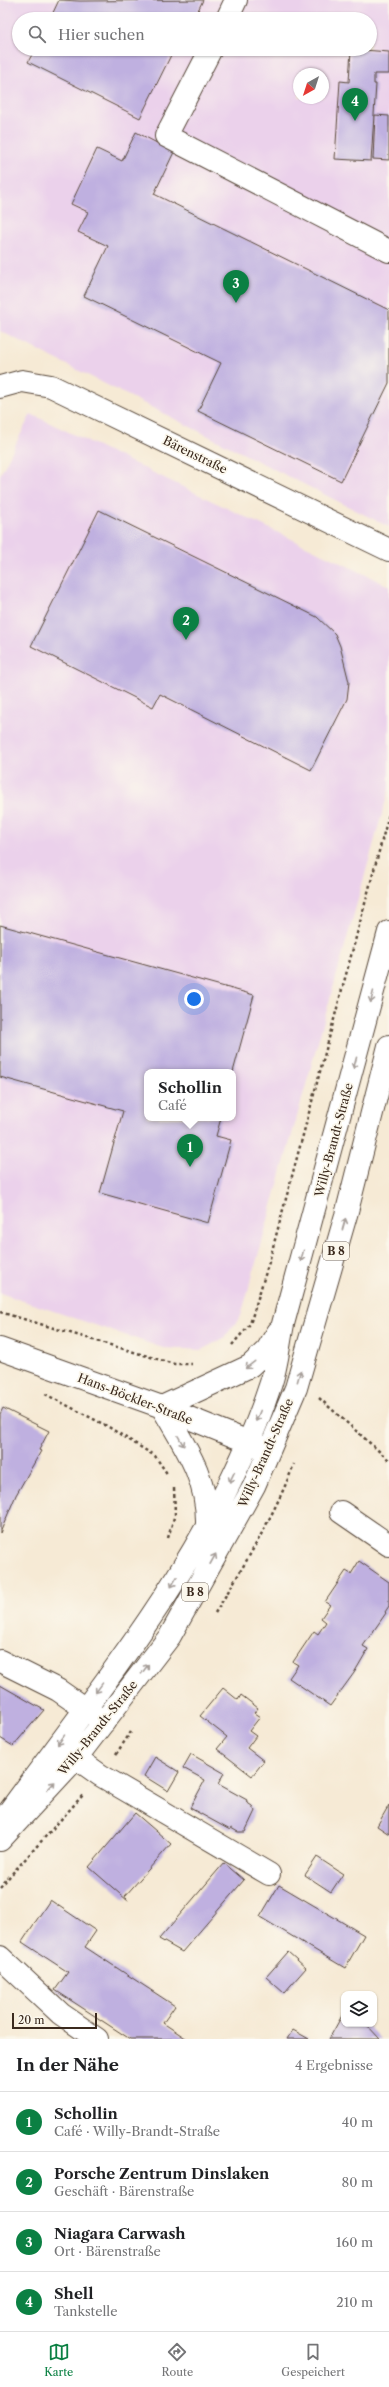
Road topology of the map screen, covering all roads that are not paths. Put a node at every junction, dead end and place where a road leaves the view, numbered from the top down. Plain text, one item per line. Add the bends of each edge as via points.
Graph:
1 (236, 0) edge
2 (230, 12) edge
3 (207, 56) edge
4 (389, 251) edge
5 (0, 387) edge
6 (388, 550) edge
7 (389, 932) edge
8 (389, 1046) edge
9 (283, 1324) junction
10 (0, 1349) edge
11 (162, 1407) junction
12 (248, 1442) junction
13 (269, 1451) junction
14 (341, 1512) dead end
15 (207, 1524) junction
16 (389, 1545) edge
17 (0, 1661) edge
18 (84, 1709) junction
19 (104, 1722) junction
20 (76, 1758) junction
21 (0, 1824) edge
22 (0, 1840) edge
23 (269, 1874) dead end
24 (0, 1957) edge
25 (97, 2039) edge

1 - 2 main road
3 - 4 main road via 166,136
5 - 6 main road, Bärenstraße via 22,381 51,386
7 -> 9 main road, Willy-Brandt-Straße / B 8
13 -> 8 main road, Willy-Brandt-Straße / B 8 via 296,1388 346,1215
9 -> 11 main road via 267,1350 250,1366
9 -> 12 main road, Willy-Brandt-Straße / B 8 via 271,1383
10 - 11 main road, Hans-Böckler-Straße
11 - 12 main road, Hans-Böckler-Straße
11 -> 15 main road via 199,1474 208,1510
12 - 13 main road, Hans-Böckler-Straße
12 -> 15 main road, Willy-Brandt-Straße / B 8 via 233,1477
19 -> 13 main road, Willy-Brandt-Straße / B 8 via 170,1636 254,1486
14 - 16 main road
15 -> 18 main road, B 8 via 162,1602
17 - 18 main road via 58,1690
18 - 19 main road
18 -> 21 main road, B 8
19 - 20 main road, Willy-Brandt-Straße / B 8
22 -> 20 main road, Willy-Brandt-Straße / B 8
20 - 23 main road
24 - 25 main road via 61,2014

